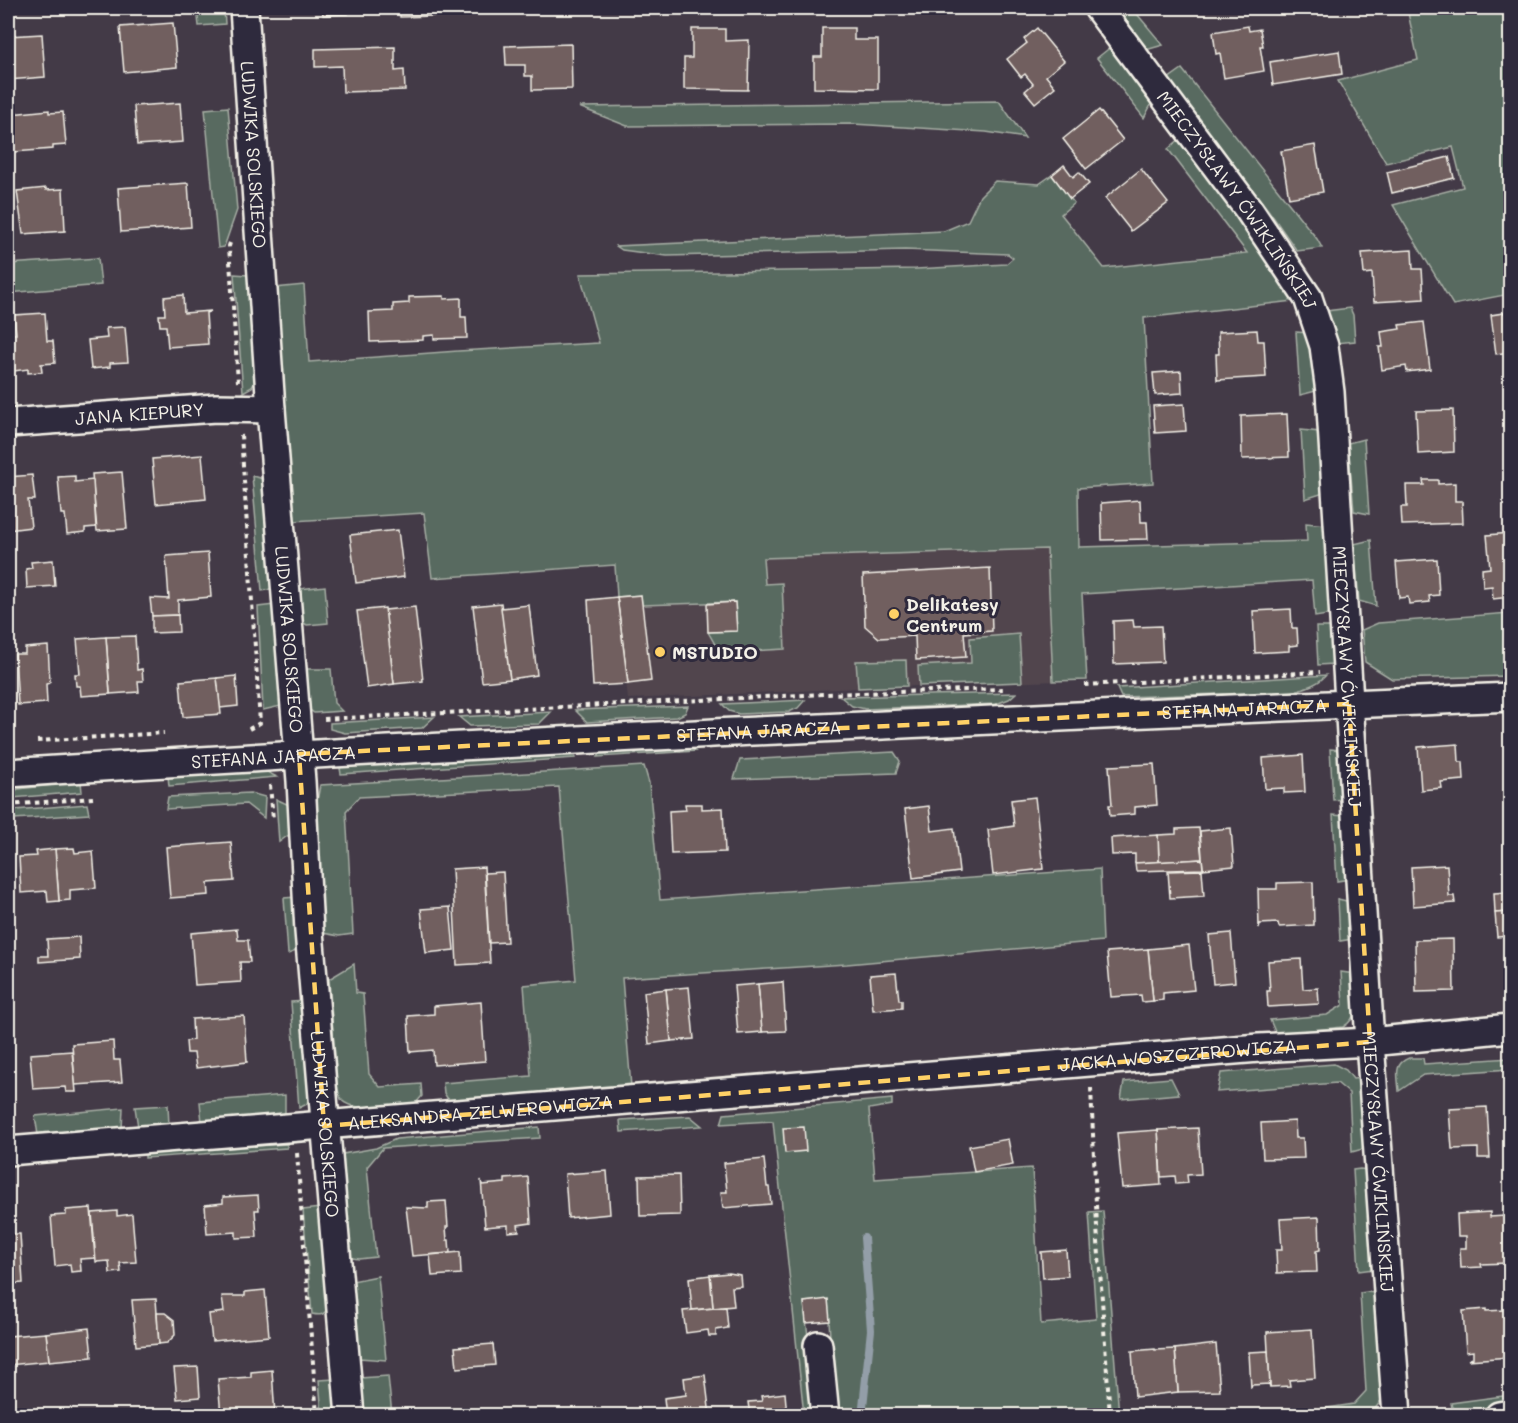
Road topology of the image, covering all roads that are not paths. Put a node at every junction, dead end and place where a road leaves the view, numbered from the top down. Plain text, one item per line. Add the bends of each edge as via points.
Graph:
1 (244, 8) edge
2 (1098, 8) edge
3 (271, 409) junction
4 (8, 423) edge
5 (1510, 697) edge
6 (1350, 704) junction
7 (299, 754) junction
8 (8, 773) edge
9 (1510, 1028) edge
10 (1370, 1042) junction
11 (846, 1083) joint
12 (324, 1126) junction
13 (8, 1151) edge
14 (818, 1345) dead end
15 (1510, 1414) edge
16 (350, 1416) edge
17 (825, 1416) edge
18 (1397, 1416) edge
19 (1499, 1416) edge

1 - 3 street, LUDWIKA SOLSKIEGO
2 - 6 street, MIECZYSŁAWY ĆWIKLIŃSKIEJ via 1250,210 1308,298 1324,346 1330,392
3 - 4 street, JANA KIEPURY
3 - 7 street, LUDWIKA SOLSKIEGO
5 - 6 street, STEFANA JARACZA
6 - 7 street, STEFANA JARACZA
6 - 10 street, MIECZYSŁAWY ĆWIKLIŃSKIEJ
7 - 8 street, STEFANA JARACZA
7 - 12 street, LUDWIKA SOLSKIEGO
9 - 10 street, JACKA WOSZCZEROWICZA
10 - 11 street, JACKA WOSZCZEROWICZA
10 - 18 street, MIECZYSŁAWY ĆWIKLIŃSKIEJ
11 - 12 street, ALEKSANDRA ZELWEROWICZA
12 - 13 street, ALEKSANDRA ZELWEROWICZA
12 - 16 street, LUDWIKA SOLSKIEGO
14 - 17 street
15 - 19 street

